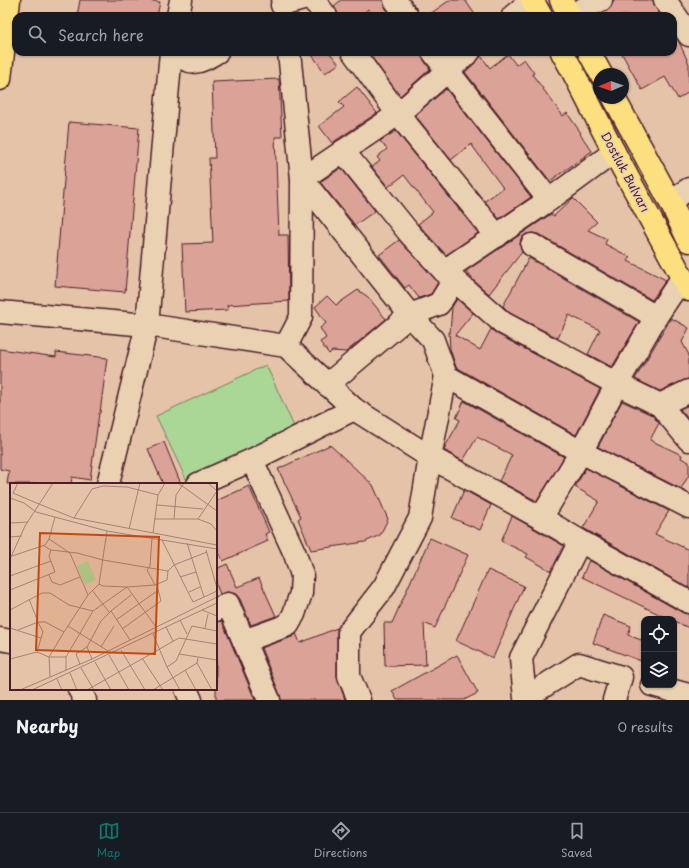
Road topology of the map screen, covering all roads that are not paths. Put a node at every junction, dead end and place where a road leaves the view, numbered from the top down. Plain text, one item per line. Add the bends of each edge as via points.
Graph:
1 (9, 0) edge
2 (181, 0) edge
3 (310, 0) edge
4 (395, 0) edge
5 (532, 0) edge
6 (561, 0) edge
7 (601, 0) edge
8 (665, 0) edge
9 (179, 12) edge
10 (323, 12) edge
11 (404, 12) edge
12 (518, 12) edge
13 (539, 12) edge
14 (568, 12) edge
15 (578, 12) edge
16 (673, 12) edge
17 (677, 18) edge
18 (689, 36) edge
19 (10, 41) edge
20 (171, 56) edge
21 (180, 56) edge
22 (211, 56) edge
23 (289, 56) edge
24 (356, 56) edge
25 (436, 56) edge
26 (464, 56) edge
27 (564, 56) edge
28 (591, 56) edge
29 (598, 68) edge
30 (446, 70) junction
31 (0, 79) edge
32 (617, 104) edge
33 (398, 114) junction
34 (343, 151) junction
35 (614, 152) junction
36 (302, 179) junction
37 (689, 189) edge
38 (549, 200) junction
39 (670, 201) junction
40 (497, 236) junction
41 (689, 241) edge
42 (532, 245) dead end
43 (449, 276) junction
44 (686, 284) edge
45 (0, 312) edge
46 (410, 315) junction
47 (656, 317) junction
48 (147, 325) junction
49 (286, 346) junction
50 (446, 376) junction
51 (617, 384) junction
52 (327, 385) junction
53 (689, 391) edge
54 (660, 405) junction
55 (354, 409) junction
56 (689, 440) edge
57 (582, 452) junction
58 (430, 457) junction
59 (252, 460) junction
60 (108, 483) edge
61 (200, 483) edge
62 (689, 508) edge
63 (541, 518) junction
64 (580, 541) junction
65 (689, 602) edge
66 (217, 610) edge
67 (0, 639) edge
68 (10, 641) edge
69 (244, 642) junction
70 (621, 677) junction
71 (641, 682) edge
72 (663, 688) edge
73 (80, 690) edge
74 (186, 690) edge
75 (689, 695) edge
76 (524, 699) edge
77 (84, 700) edge
78 (191, 700) edge
79 (269, 700) edge
80 (359, 700) edge
81 (614, 700) edge

1 - 19 main road
2 - 9 street
3 - 10 street
4 - 11 street
5 - 12 street
5 - 13 main road
6 - 14 main road
7 - 15 street
8 - 16 street
17 - 18 street
19 - 31 main road
20 - 48 street
21 - 22 street via 183,60 194,62
23 - 36 street
24 - 33 street
25 - 30 street
26 - 30 street
27 - 35 main road, Dostluk Bulvarı
28 - 29 main road
30 - 33 street
30 - 38 street
32 - 39 main road, Dostluk Bulvarı
33 - 34 street
33 - 40 street
34 - 36 street
34 - 43 street via 410,234
35 - 38 street
35 - 44 main road, Dostluk Bulvarı
36 - 46 street
36 - 49 street via 301,317
37 - 39 street
38 - 40 street
39 - 41 main road, Dostluk Bulvarı
40 - 43 street
42 - 47 street
43 - 46 street via 439,304
43 - 51 street via 503,323
44 - 47 street
45 - 48 street
46 - 50 street via 433,340
46 - 52 street
47 - 51 street
48 - 49 street
48 - 60 street
49 - 52 street
50 - 57 street
50 - 58 street
51 - 54 street
51 - 57 street
52 - 55 street
53 - 54 street
54 - 56 street
55 - 58 street
55 - 59 street
57 - 62 street
57 - 63 street
58 - 63 street
58 - 80 street via 420,518 384,587 350,632 349,676
59 - 61 street
59 - 69 street via 296,554 302,575 301,593 288,625
63 - 64 street
64 - 65 street
64 - 76 street via 521,658
66 - 69 street via 228,604
67 - 68 street
69 - 79 street
70 - 71 street
70 - 76 street via 579,664
70 - 81 street
72 - 75 street
73 - 77 street
74 - 78 street

